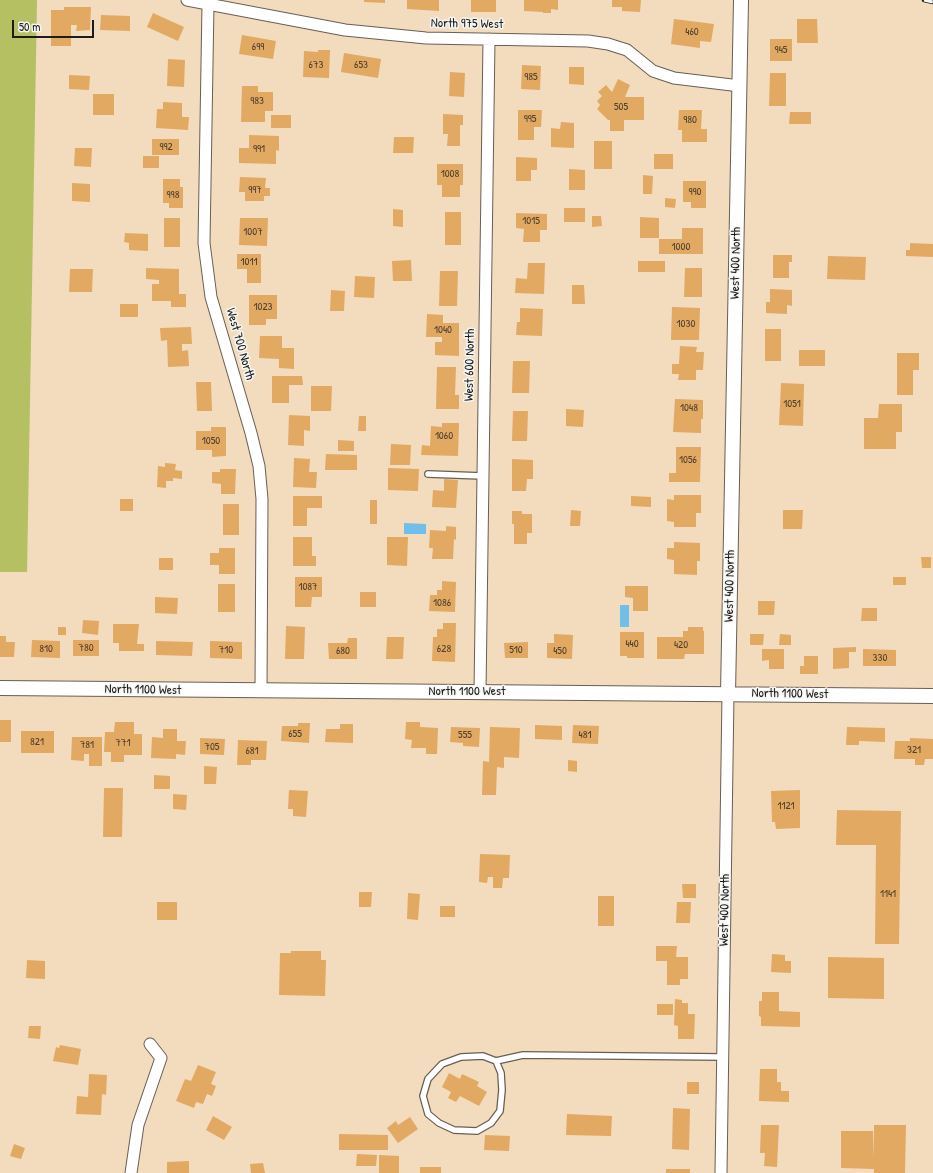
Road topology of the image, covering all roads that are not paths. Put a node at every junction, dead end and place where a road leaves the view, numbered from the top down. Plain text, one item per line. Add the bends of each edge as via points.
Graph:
1 (187, 0) edge
2 (741, 0) edge
3 (208, 4) junction
4 (489, 39) junction
5 (740, 86) junction
6 (428, 474) dead end
7 (483, 476) junction
8 (0, 688) edge
9 (261, 691) junction
10 (480, 692) junction
11 (728, 694) junction
12 (933, 696) edge
13 (150, 1044) dead end
14 (723, 1057) junction
15 (496, 1061) junction
16 (130, 1173) edge
17 (721, 1173) edge

1 - 3 street, North 975 West
2 - 5 street, West 400 North
3 - 4 street, North 975 West via 345,30 426,38
3 - 9 street, West 700 North via 204,243 211,297 259,466 262,499
4 - 5 street, North 975 West via 588,41 608,44 627,50 652,71 674,78
4 - 7 street, West 600 North
5 - 11 street, West 400 North
6 - 7 lane
7 - 10 street, West 600 North
8 - 9 street, North 1100 West
9 - 10 street, North 1100 West
10 - 11 street, North 1100 West
11 - 12 street, North 1100 West
11 - 14 street, West 400 North
13 - 16 street via 161,1058 138,1125
14 - 15 lane via 523,1055
14 - 17 street, West 400 North
15 - 15 lane via 483,1056 461,1057 442,1064 428,1079 423,1096 428,1114 454,1130 477,1131 491,1123 500,1112 502,1090 501,1073

